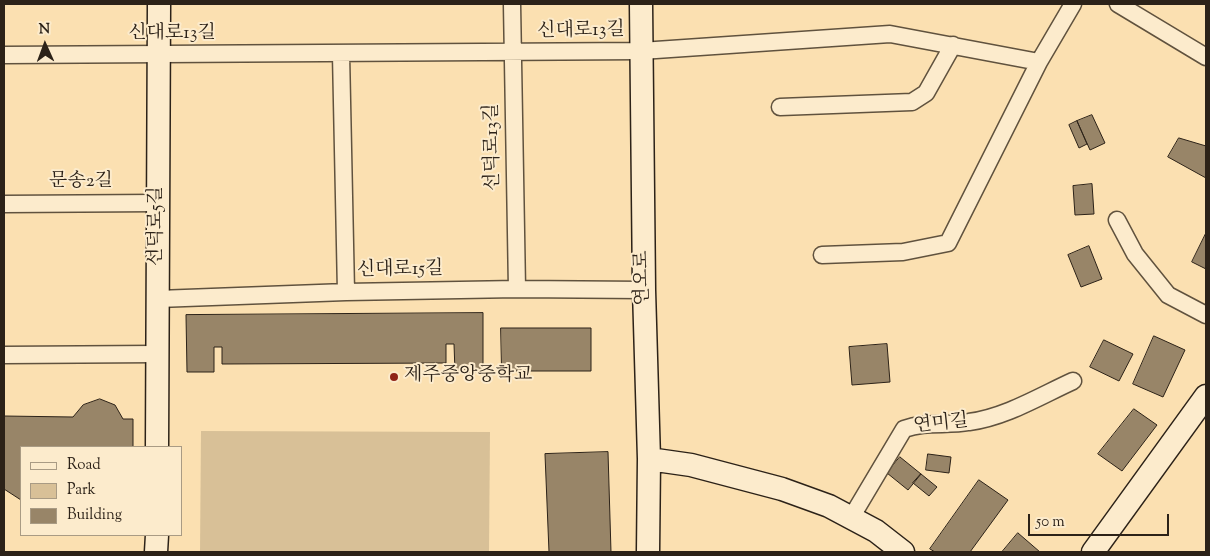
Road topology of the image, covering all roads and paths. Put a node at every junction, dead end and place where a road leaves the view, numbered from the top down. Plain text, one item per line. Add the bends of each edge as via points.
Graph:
1 (159, 4) edge
2 (512, 4) edge
3 (640, 4) edge
4 (1073, 4) edge
5 (1118, 4) edge
6 (953, 45) junction
7 (641, 51) junction
8 (513, 53) junction
9 (341, 54) junction
10 (4, 55) edge
11 (159, 55) junction
12 (1206, 57) edge
13 (1039, 62) junction
14 (780, 107) dead end
15 (158, 203) junction
16 (4, 204) edge
17 (1117, 220) dead end
18 (822, 254) dead end
19 (517, 289) junction
20 (644, 290) junction
21 (346, 292) junction
22 (158, 299) junction
23 (1206, 315) edge
24 (158, 354) junction
25 (4, 355) edge
26 (1074, 381) dead end
27 (1206, 396) edge
28 (157, 446) edge
29 (649, 459) junction
30 (851, 518) junction
31 (156, 536) edge
32 (156, 552) edge
33 (648, 552) edge
34 (903, 552) edge
35 (1093, 552) edge

1 - 11 street, 선덕로5길
2 - 8 street, 선덕로13길
3 - 7 street, 연오로
4 - 13 street
5 - 12 street
6 - 7 street, 신대로13길 via 890,34
6 - 13 street, 신대로13길
6 - 14 street via 926,94 912,102
7 - 8 street, 신대로13길
7 - 20 street, 연오로
8 - 9 street, 신대로13길
8 - 19 street, 선덕로13길
9 - 11 street, 신대로13길
9 - 21 street
10 - 11 street, 신대로13길
11 - 15 street, 선덕로5길
13 - 18 street via 948,243 903,252
15 - 16 street, 문송2길
15 - 22 street, 선덕로5길
17 - 23 street via 1135,254 1168,295
19 - 20 street, 신대로15길
19 - 21 street, 신대로15길
20 - 29 street, 연오로
21 - 22 street, 신대로15길
22 - 24 street, 선덕로5길
24 - 25 street
24 - 28 street, 선덕로5길
26 - 30 street, 연미길 via 997,416 969,422 917,424 904,429
27 - 35 street
29 - 30 street via 691,465 782,489 829,506
29 - 33 street, 연오로
30 - 34 street via 876,531
31 - 32 street

